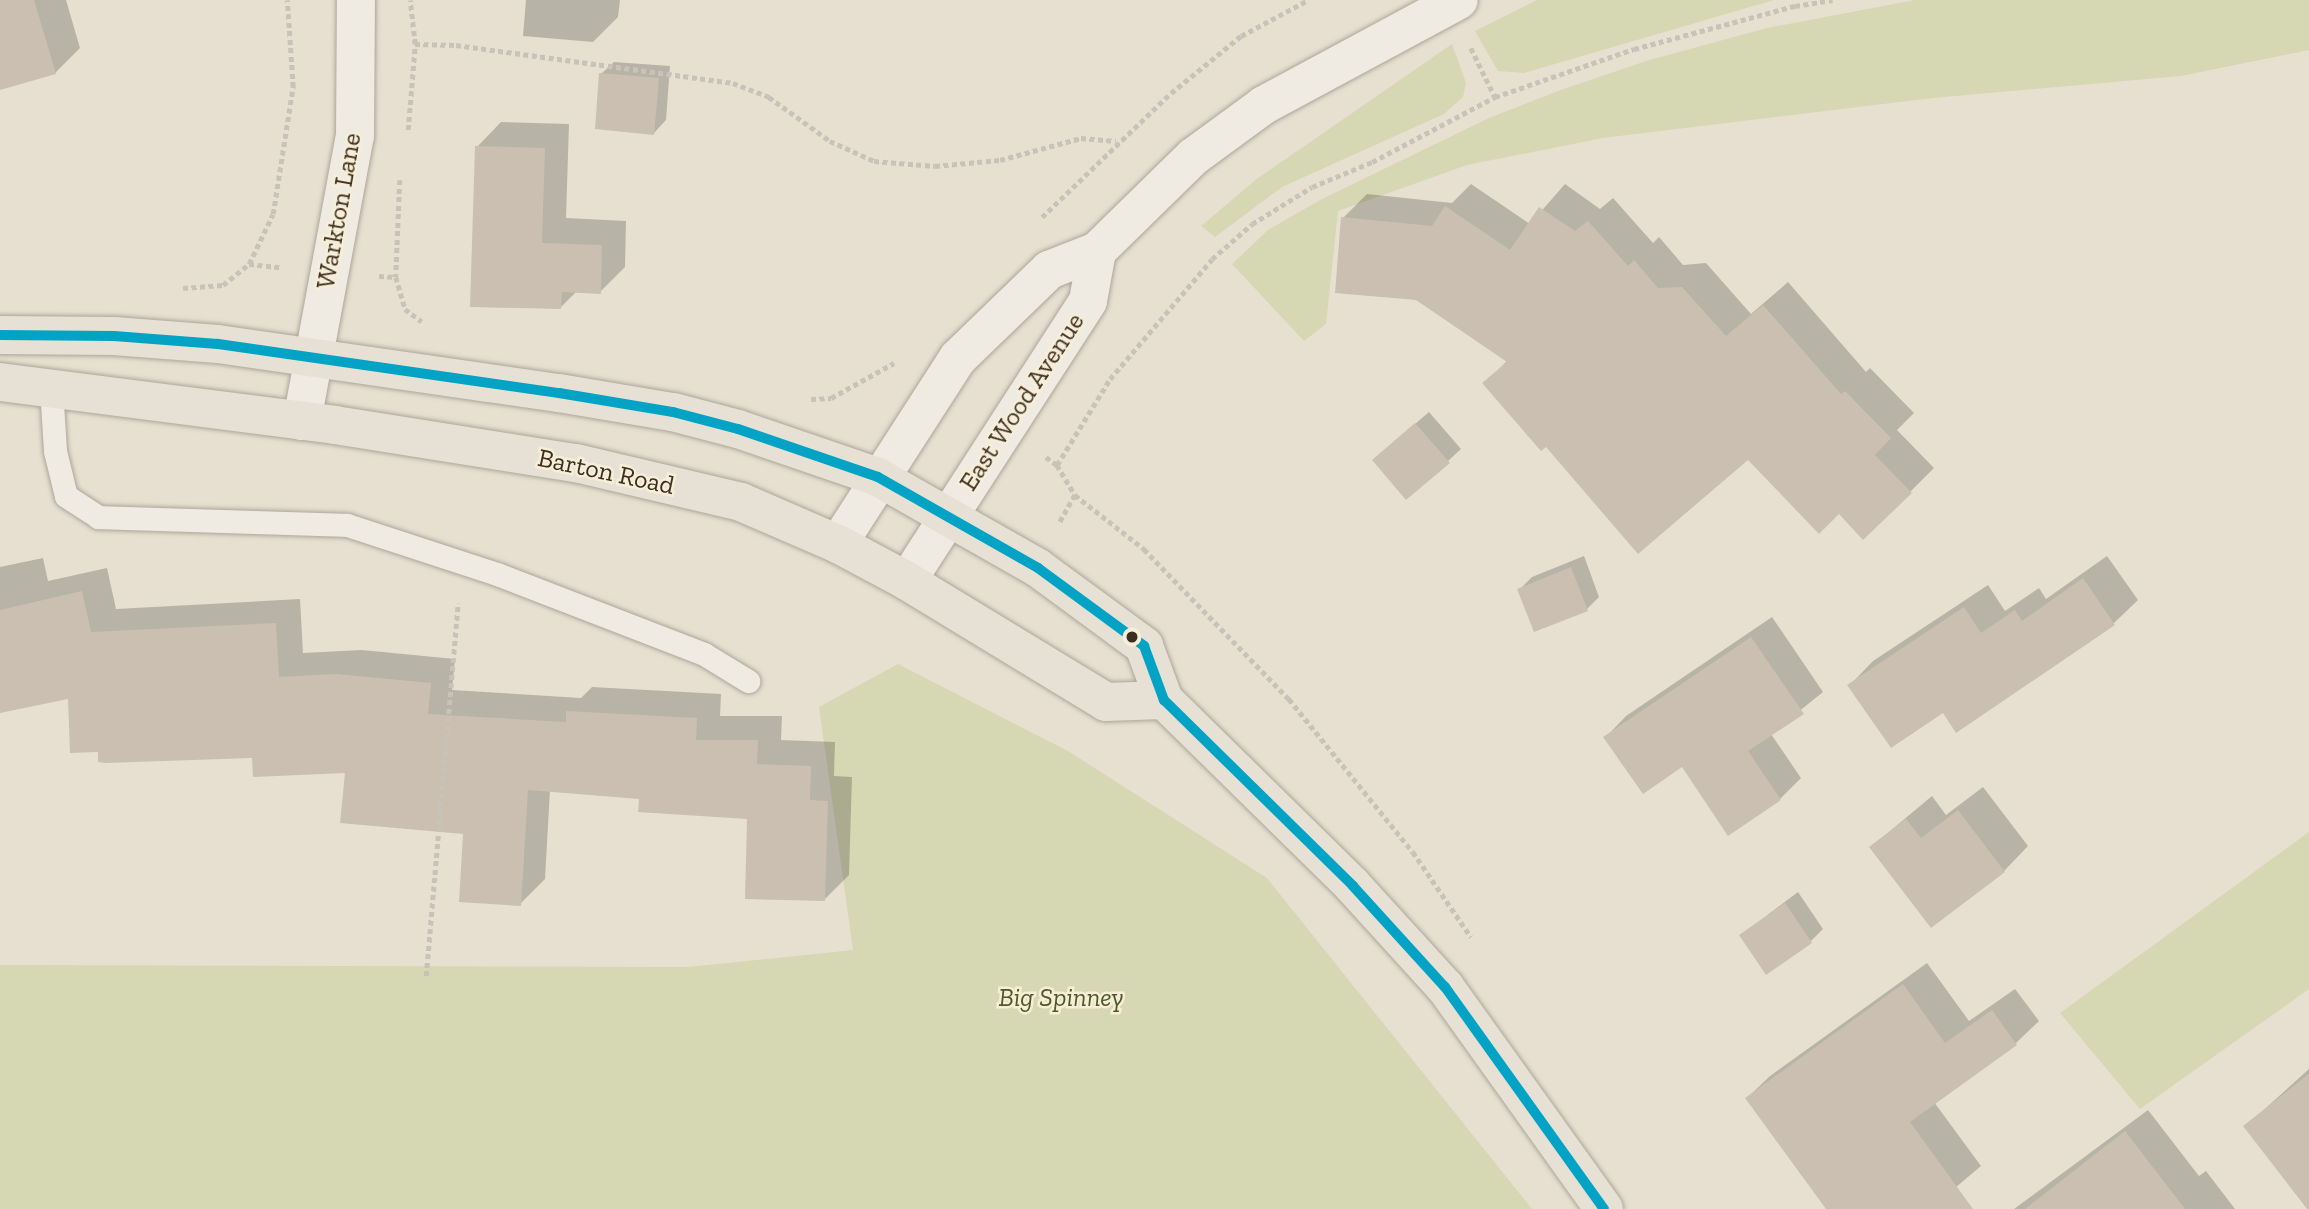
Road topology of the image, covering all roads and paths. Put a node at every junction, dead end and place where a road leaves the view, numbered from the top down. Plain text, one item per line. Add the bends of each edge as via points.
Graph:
1 (286, 0) edge
2 (356, 0) edge
3 (410, 0) edge
4 (1308, 0) edge
5 (1833, 0) edge
6 (1462, 17) edge
7 (415, 44) junction
8 (1495, 97) junction
9 (408, 134) dead end
10 (1117, 141) junction
11 (402, 168) dead end
12 (1036, 224) dead end
13 (1097, 251) junction
14 (396, 277) dead end
15 (169, 289) dead end
16 (0, 335) edge
17 (314, 355) junction
18 (904, 358) dead end
19 (0, 382) edge
20 (51, 387) junction
21 (805, 400) dead end
22 (302, 421) junction
23 (1040, 453) dead end
24 (1057, 466) junction
25 (878, 477) junction
26 (1075, 495) junction
27 (947, 515) junction
28 (1053, 534) dead end
29 (838, 544) junction
30 (444, 556) junction
31 (907, 581) junction
32 (748, 681) dead end
33 (1164, 701) junction
34 (1475, 944) dead end
35 (426, 976) dead end
36 (1604, 1209) edge

1 - 15 path via 293,87 273,214 249,264 223,285
2 - 17 street, Warkton Lane via 355,136
3 - 7 path
4 - 10 path via 1241,36
5 - 8 path via 1634,49
6 - 8 path
6 - 13 street, East Wood Avenue via 1265,105 1193,157
7 - 9 path
7 - 10 path via 456,45 733,83 769,97 830,141 874,161 948,164 1000,160 1081,138
8 - 24 path via 1384,157 1312,187 1252,224 1212,259 1110,379
10 - 12 path
11 - 14 path
13 - 25 street, East Wood Avenue via 1049,270 958,358
13 - 27 street, East Wood Avenue via 1088,301
16 - 17 main road via 114,336
17 - 22 street, Warkton Lane
17 - 25 main road via 673,412 772,439
18 - 21 path via 831,398
19 - 20 main road, Barton Road
20 - 22 main road, Barton Road
20 - 30 lane via 55,452 65,496 98,517 347,524
22 - 29 main road, Barton Road via 576,463 741,502
23 - 24 path
24 - 26 path
25 - 27 main road
25 - 29 street, East Wood Avenue
26 - 28 path
26 - 34 path via 1144,549 1289,699 1413,852
27 - 31 street, East Wood Avenue
27 - 33 main road via 1038,568 1144,646
29 - 31 main road, Barton Road
30 - 32 lane via 704,654
30 - 35 path via 458,603
31 - 33 main road, Barton Road via 1106,702
33 - 36 main road via 1353,886 1445,987

